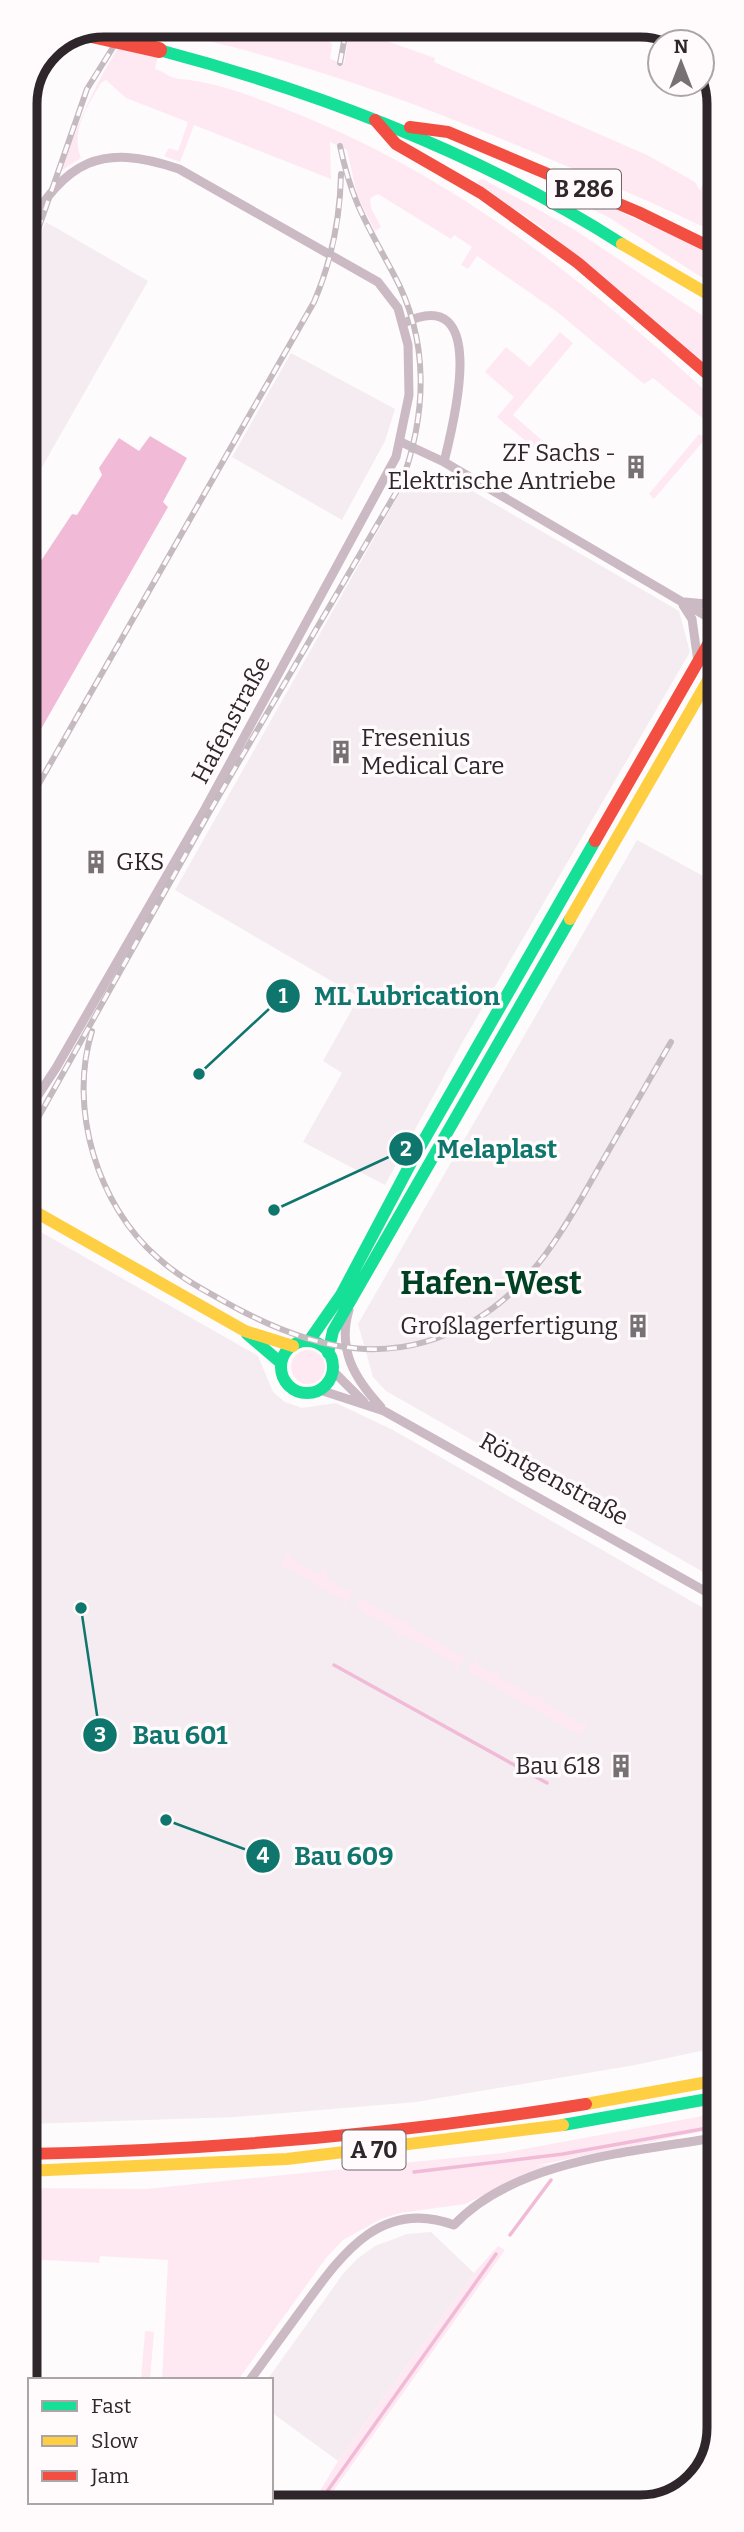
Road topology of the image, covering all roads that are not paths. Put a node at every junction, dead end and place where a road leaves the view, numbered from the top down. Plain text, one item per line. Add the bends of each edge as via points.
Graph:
1 (102, 37) edge
2 (381, 121) junction
3 (37, 211) edge
4 (707, 245) edge
5 (693, 288) junction
6 (707, 295) edge
7 (707, 303) edge
8 (404, 323) junction
9 (707, 374) edge
10 (401, 442) junction
11 (443, 461) junction
12 (680, 601) junction
13 (707, 604) edge
14 (707, 618) edge
15 (707, 646) edge
16 (698, 663) junction
17 (707, 679) edge
18 (661, 748) junction
19 (566, 895) junction
20 (582, 904) junction
21 (37, 1097) edge
22 (458, 1097) junction
23 (37, 1213) edge
24 (385, 1226) junction
25 (352, 1302) junction
26 (245, 1331) junction
27 (309, 1341) junction
28 (293, 1346) junction
29 (328, 1353) junction
30 (281, 1363) junction
31 (333, 1371) junction
32 (320, 1390) junction
33 (365, 1403) junction
34 (384, 1411) junction
35 (707, 1592) edge
36 (707, 2082) edge
37 (707, 2099) edge
38 (707, 2139) edge
39 (37, 2154) edge
40 (37, 2171) edge
41 (251, 2378) edge

1 - 2 main road, B 286, bridge via 286,86
2 - 4 main road, B 286 via 448,132
2 - 5 main road, B 286 via 554,202
2 - 9 main road via 396,144 481,193 578,263
3 - 8 street, Hafenstraße via 72,171 110,157 153,160 179,169 357,268 386,289
5 - 6 main road, B 286
5 - 7 main road, B 286
8 - 10 street, Hafenstraße via 410,373
8 - 11 street via 433,314 444,317 455,330 459,372
10 - 11 street
10 - 21 street, Hafenstraße via 385,480 295,639 246,737
11 - 12 street
12 - 13 street
12 - 14 street
12 - 16 street via 692,619
15 - 16 main road
16 - 18 main road
17 - 18 main road
18 - 19 main road
18 - 20 main road
19 - 20 street
19 - 22 main road
20 - 22 main road
22 - 24 main road
23 - 26 main road
24 - 25 main road
24 - 27 main road
25 - 29 main road via 333,1331
25 - 34 street via 346,1326 348,1359 362,1386
26 - 28 main road
26 - 30 main road
27 - 28 main road
27 - 29 main road
28 - 30 main road
29 - 31 main road
30 - 32 main road via 284,1379 295,1390
31 - 32 main road
31 - 33 street, Röntgenstraße
32 - 33 street, Röntgenstraße
33 - 34 street, Röntgenstraße
34 - 35 street, Röntgenstraße
36 - 39 main road, A 70 via 497,2117 329,2137
37 - 40 main road, A 70 via 521,2131 329,2155
38 - 41 street via 554,2169 471,2208 454,2225 437,2219 406,2219 360,2239 330,2269

